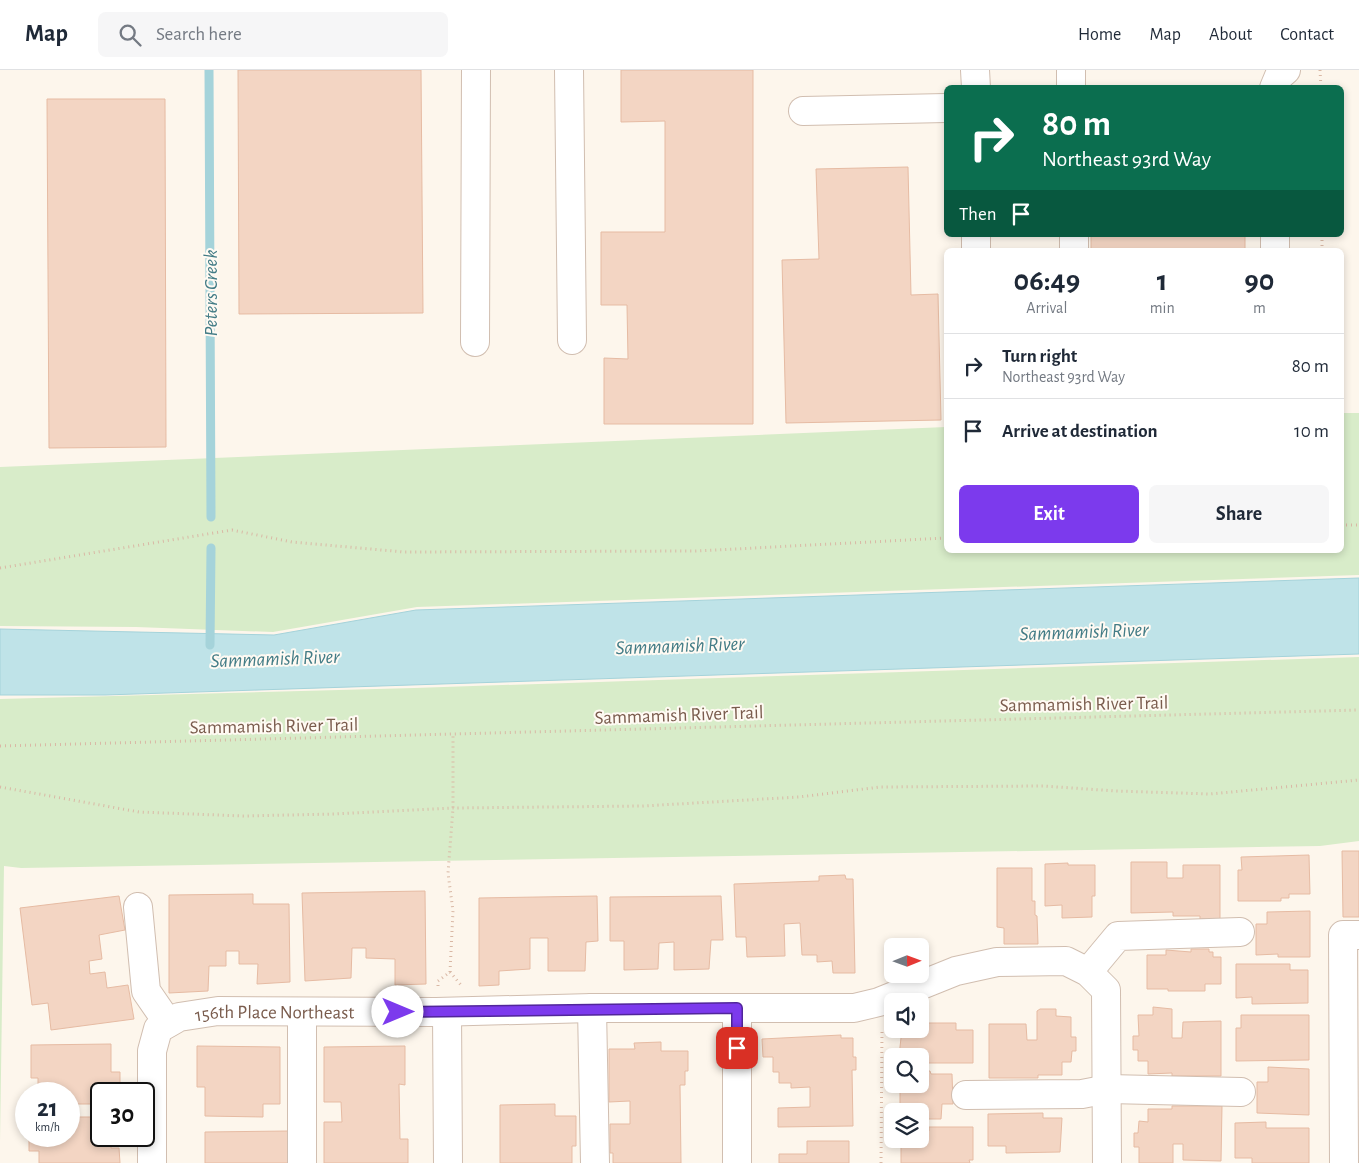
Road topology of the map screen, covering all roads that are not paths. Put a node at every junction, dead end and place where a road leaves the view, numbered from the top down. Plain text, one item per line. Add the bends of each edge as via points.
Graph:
1 (476, 70) edge
2 (570, 70) edge
3 (975, 70) edge
4 (1071, 70) edge
5 (1286, 70) edge
6 (976, 85) edge
7 (1071, 85) edge
8 (1275, 85) edge
9 (944, 108) edge
10 (803, 111) dead end
11 (572, 340) dead end
12 (475, 342) dead end
13 (138, 907) dead end
14 (1240, 932) dead end
15 (1351, 935) edge
16 (1088, 972) junction
17 (442, 1003) junction
18 (592, 1008) junction
19 (737, 1008) junction
20 (302, 1012) junction
21 (173, 1020) junction
22 (1108, 1089) junction
23 (1242, 1092) dead end
24 (966, 1096) dead end
25 (1349, 1148) edge
26 (152, 1163) edge
27 (302, 1163) edge
28 (448, 1163) edge
29 (595, 1163) edge
30 (737, 1163) edge
31 (1107, 1163) edge

1 - 12 street
2 - 11 street
3 - 6 street
4 - 7 street
5 - 8 street via 1278,76
9 - 10 street
13 - 21 street via 146,991
14 - 16 street via 1118,936
15 - 25 street
16 - 19 street, 156th Place Northeast via 1066,961 997,962 956,971 880,1002 854,1008
16 - 22 street, 156th Place Northeast via 1106,990
17 - 18 street, 156th Place Northeast
17 - 20 street, 156th Place Northeast
17 - 28 street
18 - 19 street, 156th Place Northeast
18 - 29 street
19 - 30 street
20 - 21 street, 156th Place Northeast via 218,1011
20 - 27 street
21 - 26 street via 158,1029 152,1051
22 - 23 street
22 - 24 street via 1082,1094
22 - 31 street, 156th Place Northeast

